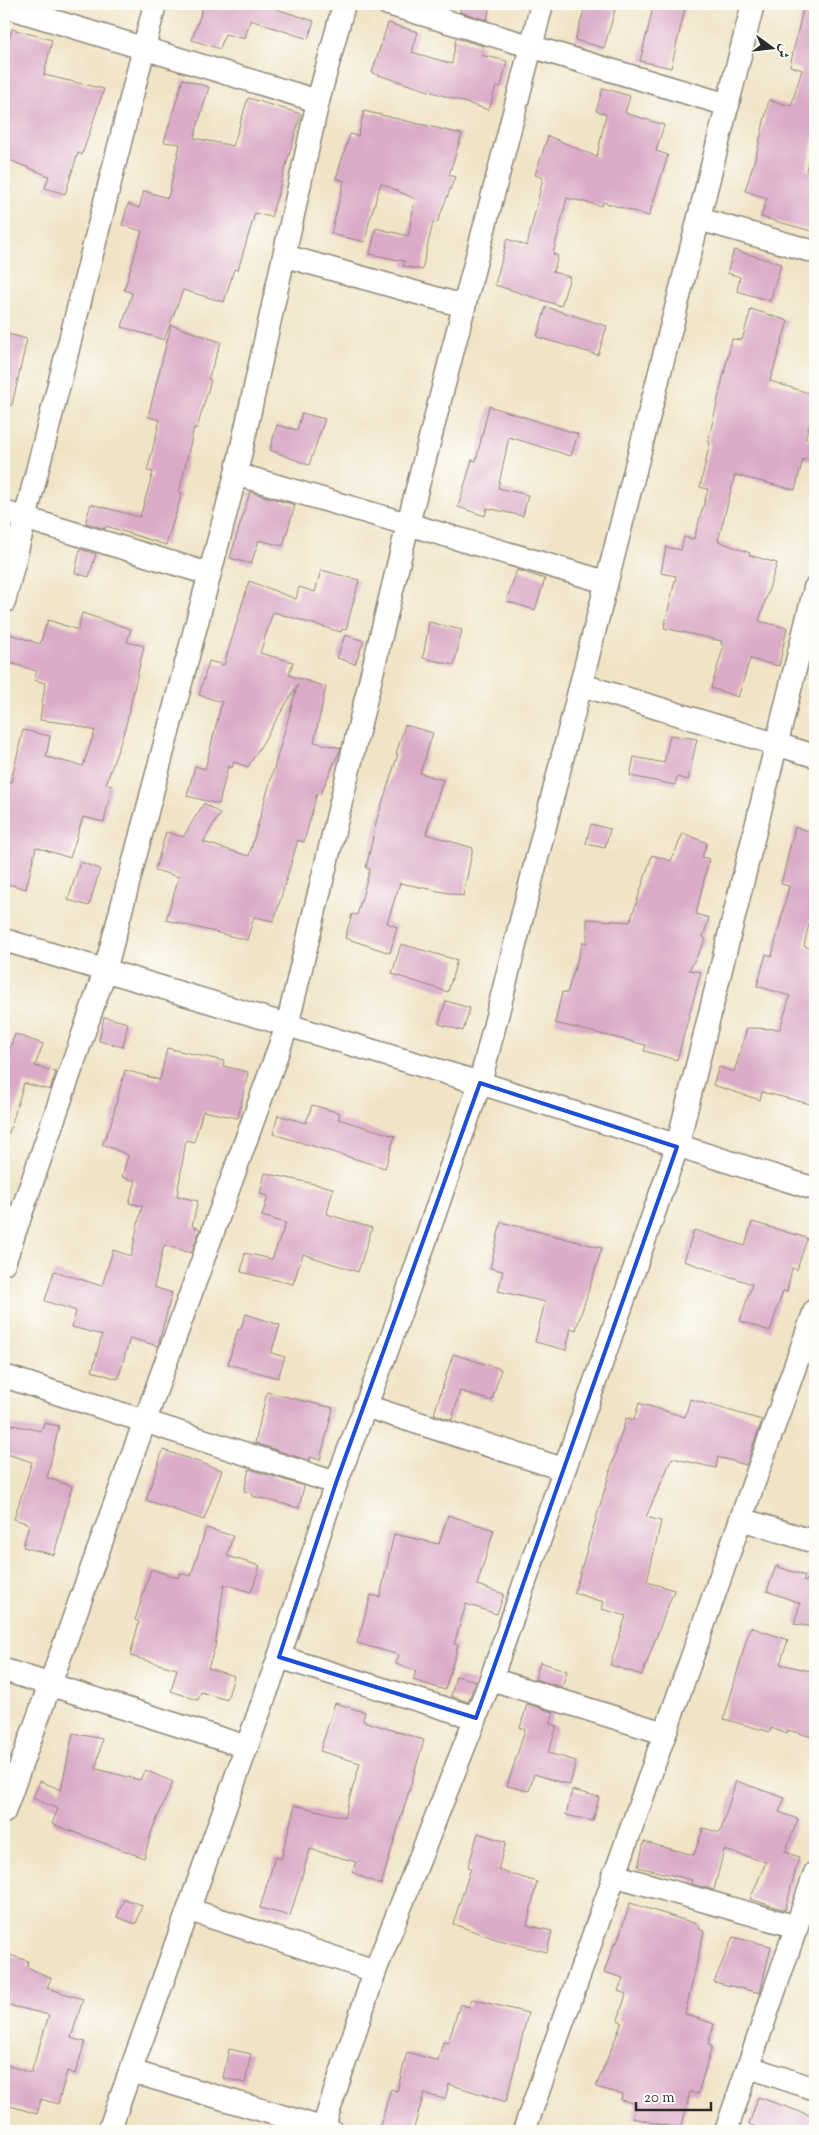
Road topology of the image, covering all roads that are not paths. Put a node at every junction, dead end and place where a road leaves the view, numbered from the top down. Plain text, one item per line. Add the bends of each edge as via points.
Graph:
1 (155, 4) edge
2 (344, 4) edge
3 (388, 4) edge
4 (542, 4) edge
5 (753, 4) edge
6 (4, 6) edge
7 (531, 47) junction
8 (144, 50) junction
9 (318, 102) junction
10 (728, 105) junction
11 (699, 219) junction
12 (815, 252) edge
13 (285, 256) junction
14 (464, 306) junction
15 (236, 474) junction
16 (4, 512) edge
17 (25, 519) junction
18 (408, 524) junction
19 (210, 574) junction
20 (606, 582) junction
21 (815, 588) edge
22 (4, 602) edge
23 (582, 685) junction
24 (776, 743) junction
25 (815, 756) edge
26 (4, 940) edge
27 (105, 971) junction
28 (287, 1026) junction
29 (480, 1083) junction
30 (677, 1147) junction
31 (815, 1189) edge
32 (4, 1263) edge
33 (815, 1310) edge
34 (4, 1376) edge
35 (365, 1406) junction
36 (145, 1420) junction
37 (563, 1469) junction
38 (336, 1483) junction
39 (741, 1519) junction
40 (815, 1542) edge
41 (279, 1658) junction
42 (4, 1670) edge
43 (491, 1680) junction
44 (51, 1685) junction
45 (476, 1718) junction
46 (664, 1732) junction
47 (247, 1748) junction
48 (4, 1812) edge
49 (815, 1873) edge
50 (613, 1875) junction
51 (190, 1910) junction
52 (797, 1928) junction
53 (375, 1970) junction
54 (750, 2067) junction
55 (130, 2071) junction
56 (815, 2089) edge
57 (326, 2130) edge
58 (109, 2131) edge
59 (524, 2131) edge
60 (726, 2131) edge

1 - 8 street
2 - 9 street
3 - 7 street
4 - 7 street
5 - 10 street
6 - 8 street
7 - 10 street
7 - 14 street
8 - 9 street
8 - 17 street
9 - 13 street
10 - 11 street
11 - 12 street
11 - 20 street
13 - 14 street
13 - 15 street
14 - 18 street
15 - 18 street
15 - 19 street
16 - 17 street
17 - 19 street
17 - 22 street
18 - 20 street
18 - 28 street
19 - 27 street
20 - 23 street
21 - 24 street
23 - 24 street
23 - 29 street
24 - 25 street
24 - 30 street
26 - 27 street
27 - 28 street
27 - 32 street
28 - 29 street
28 - 36 street
29 - 30 street
29 - 35 street
30 - 31 street
30 - 37 street
33 - 39 street
34 - 36 street
35 - 37 street
35 - 38 street
36 - 38 street
36 - 44 street
37 - 43 street
38 - 41 street
39 - 40 street
39 - 46 street
41 - 45 street
41 - 47 street
42 - 44 street
43 - 45 street
43 - 46 street
44 - 47 street
44 - 48 street
45 - 53 street
46 - 50 street
47 - 51 street
49 - 52 street
50 - 52 street
50 - 59 street
51 - 53 street
51 - 55 street
52 - 54 street
53 - 57 street
54 - 56 street
54 - 60 street
55 - 57 street
55 - 58 street

